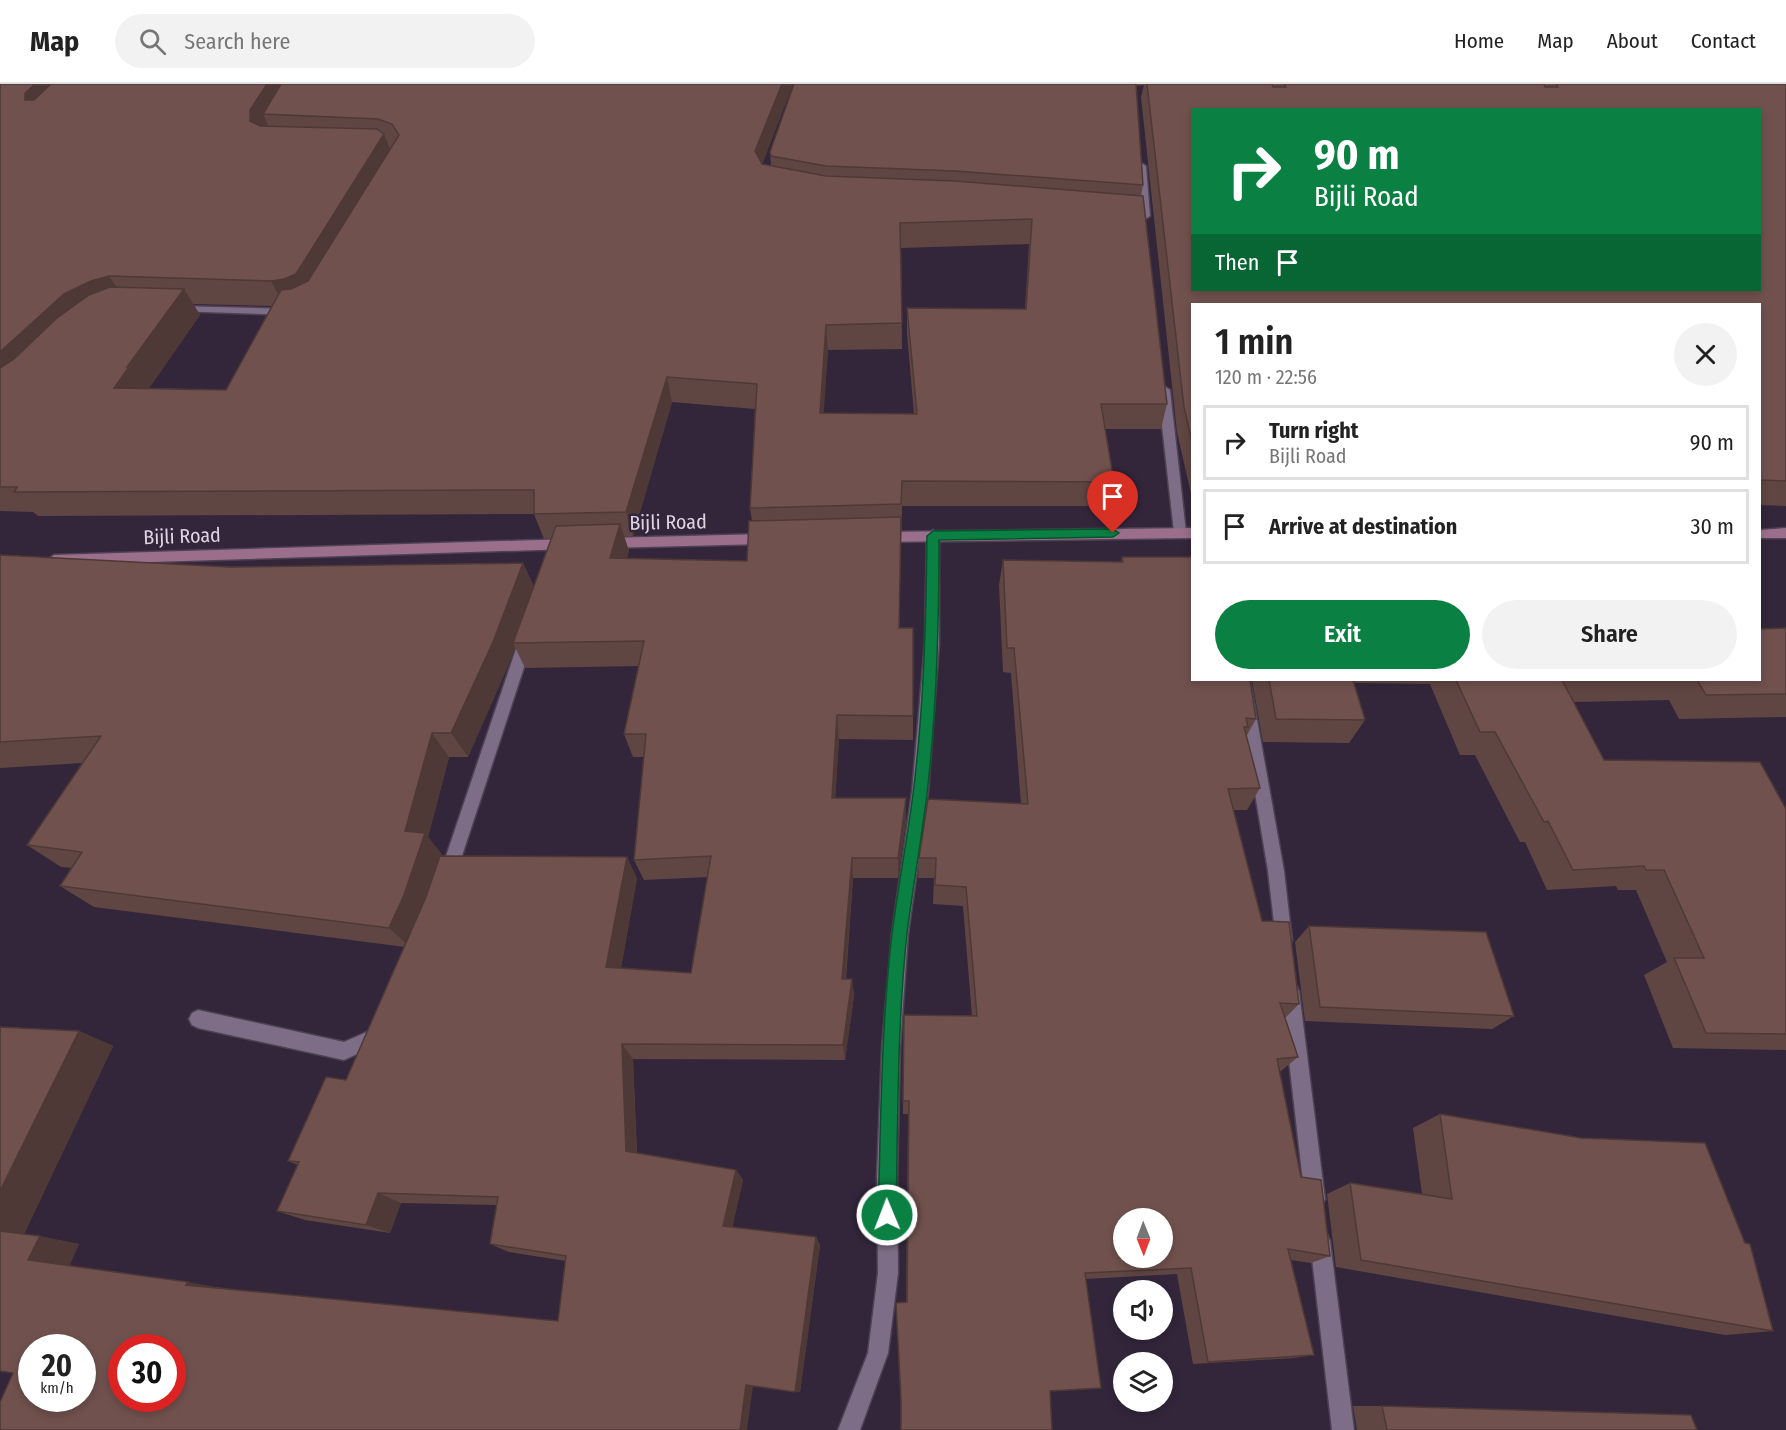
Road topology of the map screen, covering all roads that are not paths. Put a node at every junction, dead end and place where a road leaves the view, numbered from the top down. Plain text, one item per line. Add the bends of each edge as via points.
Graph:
1 (1140, 161) edge
2 (1134, 215) edge
3 (1145, 216) junction
4 (1147, 228) edge
5 (171, 308) edge
6 (300, 310) edge
7 (1163, 380) edge
8 (1186, 532) edge
9 (1786, 533) edge
10 (1761, 534) edge
11 (933, 536) junction
12 (863, 537) edge
13 (782, 539) edge
14 (561, 544) junction
15 (36, 560) edge
16 (553, 566) edge
17 (530, 630) edge
18 (1243, 681) edge
19 (441, 894) edge
20 (1286, 954) edge
21 (1289, 978) edge
22 (390, 1018) edge
23 (198, 1019) dead end
24 (849, 1430) edge
25 (1343, 1430) edge

1 - 3 street
2 - 3 street
3 - 4 street
5 - 6 street
7 - 8 street
8 - 11 street
9 - 10 street
11 - 12 street
11 - 24 street via 932,643 921,781 900,934 891,1048 888,1273 878,1353
13 - 14 street, Bijli Road
14 - 15 street, Bijli Road
14 - 16 street
17 - 19 street
18 - 20 street
21 - 25 street
22 - 23 street via 375,1037 345,1051

